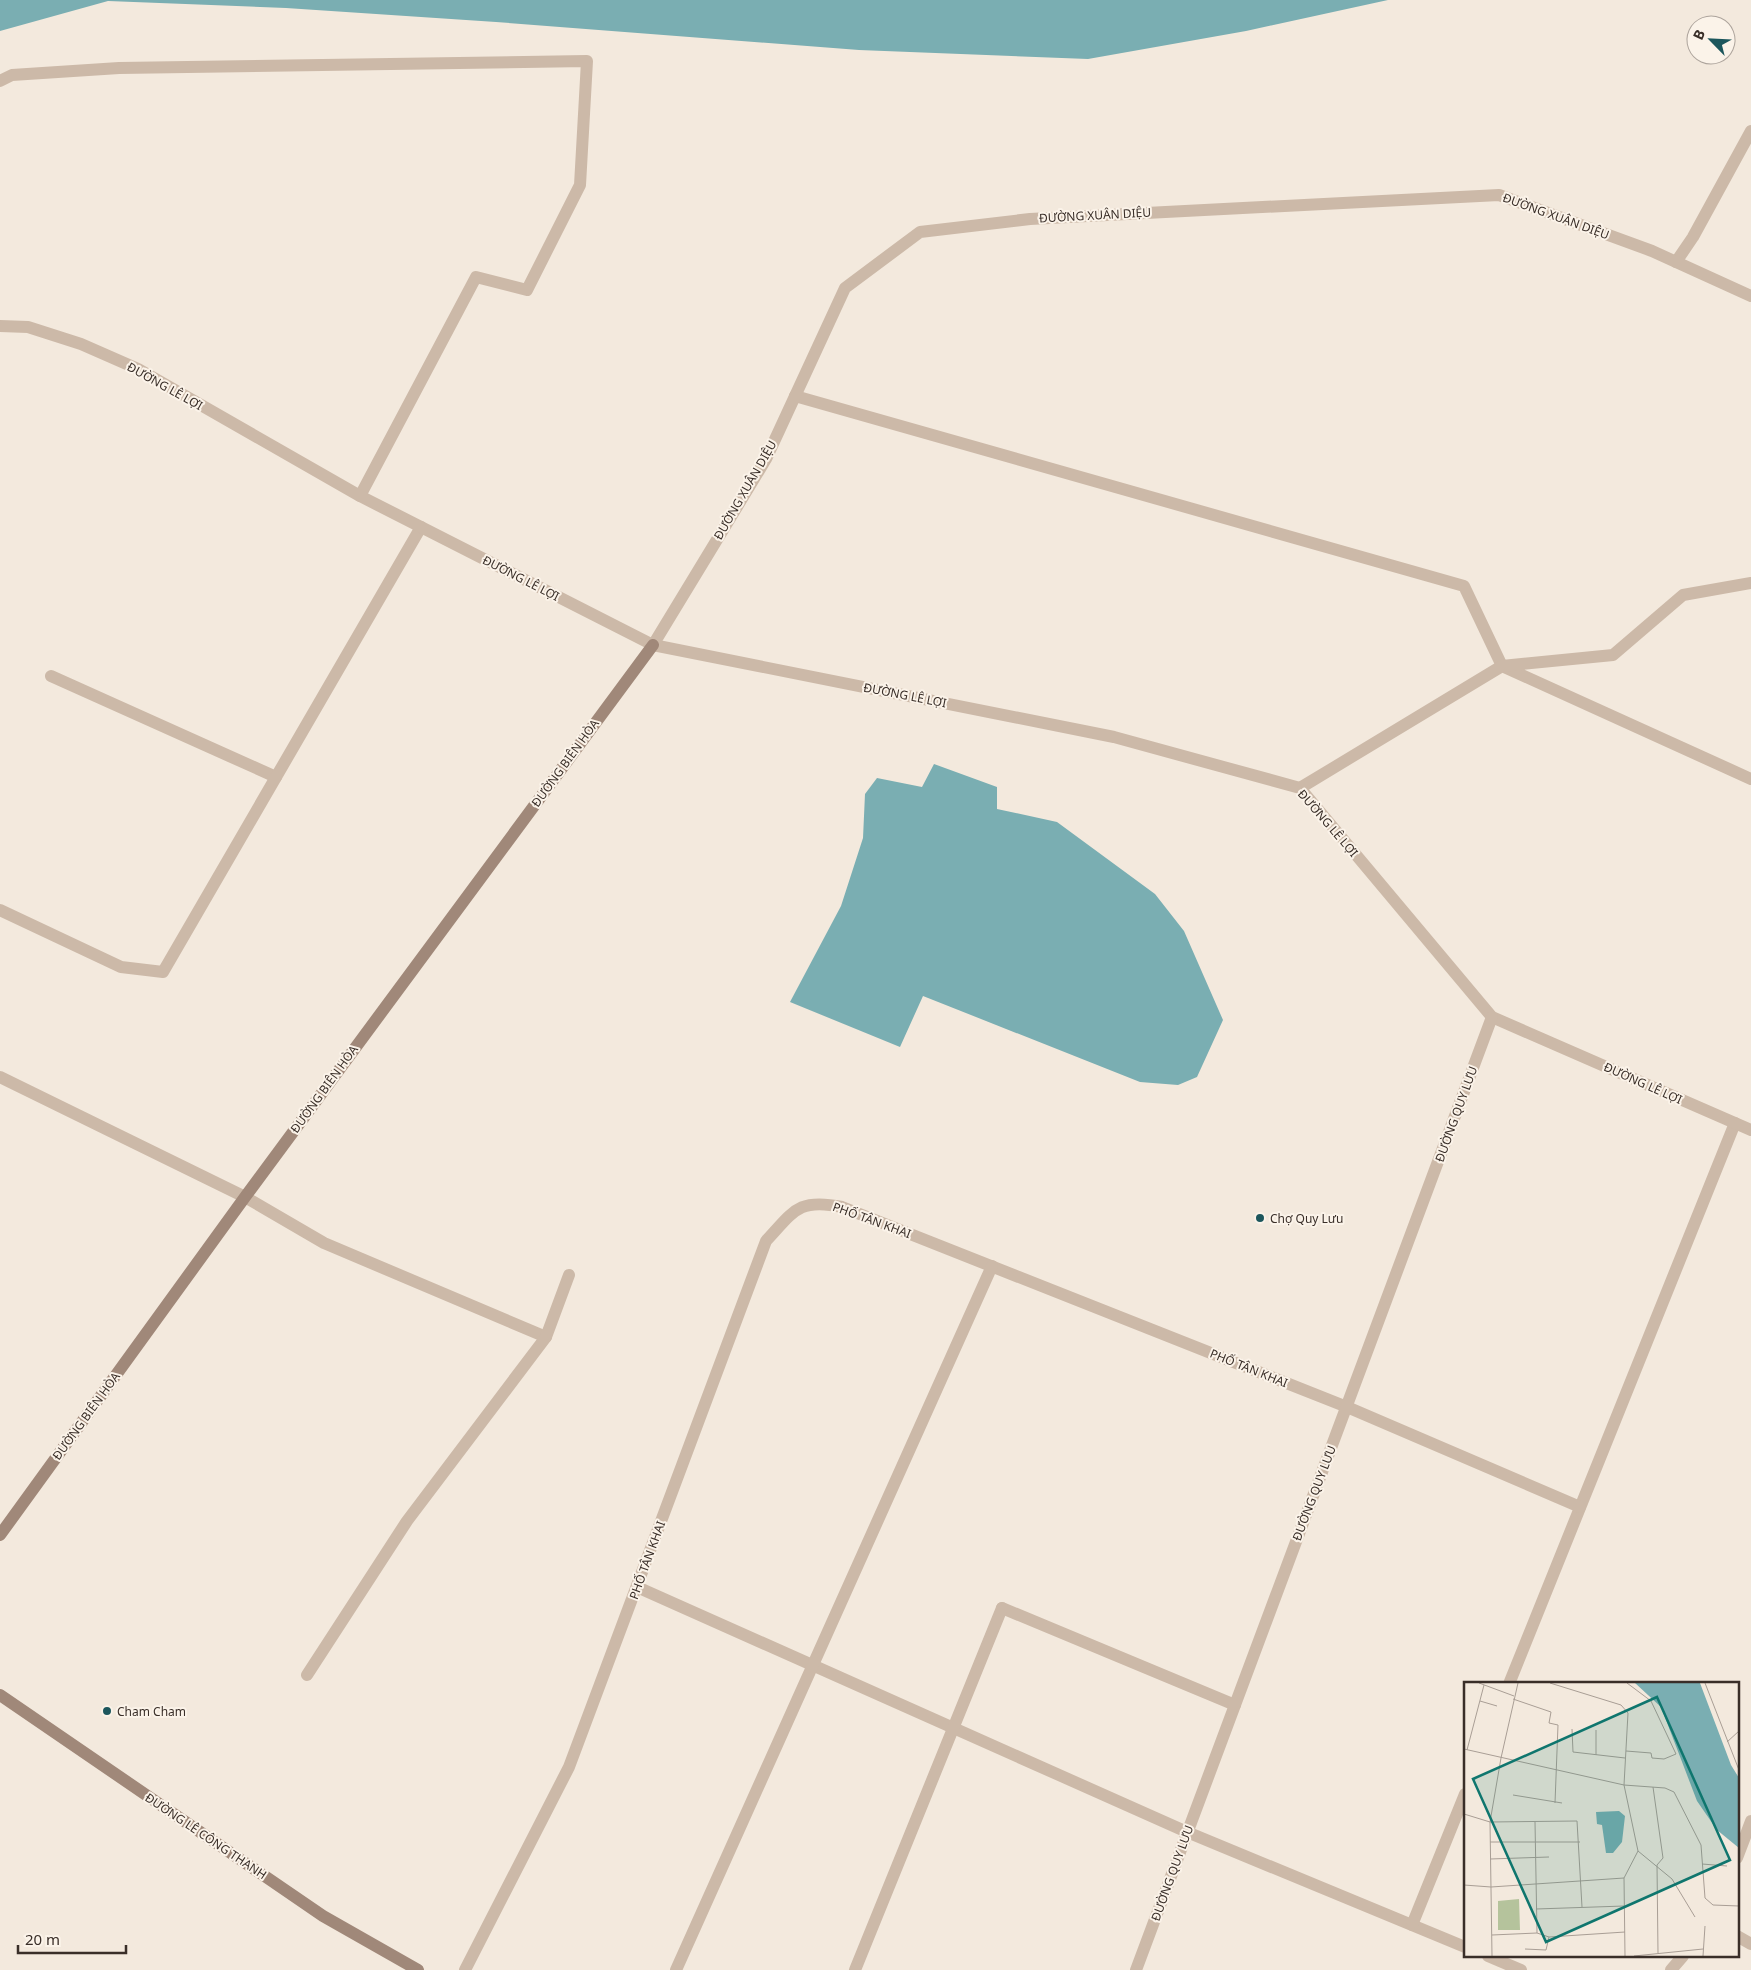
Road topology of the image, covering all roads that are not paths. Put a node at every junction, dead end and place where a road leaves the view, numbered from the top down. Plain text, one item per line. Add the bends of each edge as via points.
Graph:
1 (0, 81) edge
2 (1751, 131) edge
3 (1676, 262) junction
4 (1751, 296) edge
5 (0, 326) edge
6 (795, 396) junction
7 (360, 496) junction
8 (421, 527) junction
9 (1751, 583) edge
10 (652, 645) junction
11 (1502, 666) junction
12 (51, 676) dead end
13 (276, 777) junction
14 (1751, 779) edge
15 (1300, 788) junction
16 (0, 910) edge
17 (1492, 1017) junction
18 (0, 1077) edge
19 (1735, 1123) junction
20 (1751, 1130) edge
21 (245, 1197) junction
22 (992, 1266) junction
23 (569, 1276) dead end
24 (546, 1337) junction
25 (1347, 1407) junction
26 (1580, 1507) junction
27 (0, 1536) edge
28 (636, 1587) junction
29 (813, 1665) junction
30 (307, 1675) dead end
31 (1510, 1682) edge
32 (0, 1695) edge
33 (1235, 1705) junction
34 (953, 1727) junction
35 (1464, 1796) edge
36 (1751, 1821) edge
37 (1187, 1832) junction
38 (1738, 1855) edge
39 (1412, 1925) junction
40 (1738, 1937) edge
41 (1751, 1944) edge
42 (1464, 1947) edge
43 (1493, 1958) edge
44 (1682, 1958) edge
45 (418, 1970) edge
46 (465, 1970) edge
47 (676, 1970) edge
48 (855, 1970) edge
49 (1136, 1970) edge
50 (1521, 1970) edge
51 (1671, 1970) edge

1 - 7 street via 12,75 119,68 587,61 580,185 527,290 476,276
2 - 3 street
3 - 4 street, ĐƯỜNG XUÂN DIỆU
3 - 6 street, ĐƯỜNG XUÂN DIỆU via 1499,195 1030,218 920,232 844,288
5 - 7 street, ĐƯỜNG LÊ LỢI via 28,327 81,344 138,370
6 - 10 street, ĐƯỜNG XUÂN DIỆU via 766,459
6 - 11 street via 1464,586
7 - 8 street, ĐƯỜNG LÊ LỢI
8 - 10 street, ĐƯỜNG LÊ LỢI
8 - 13 street
9 - 11 street via 1683,595 1613,655
10 - 15 street, ĐƯỜNG LÊ LỢI via 1114,737
10 - 21 main road, ĐƯỜNG BIÊN HÒA
11 - 14 street
11 - 15 street
12 - 13 street
13 - 16 street via 163,972 121,967
15 - 17 street, ĐƯỜNG LÊ LỢI
17 - 19 street, ĐƯỜNG LÊ LỢI
17 - 25 street, ĐƯỜNG QUY LƯU
18 - 21 street
19 - 20 street, ĐƯỜNG LÊ LỢI
19 - 26 street
21 - 24 street via 324,1243
21 - 27 main road, ĐƯỜNG BIÊN HÒA
22 - 25 street, PHỐ TÂN KHAI
22 - 28 street, PHỐ TÂN KHAI via 842,1206 822,1202 794,1210 766,1241
22 - 29 street
23 - 24 street
24 - 30 street via 407,1521
25 - 26 street, PHỐ TÂN KHAI
25 - 33 street, ĐƯỜNG QUY LƯU
26 - 31 street
28 - 29 street
28 - 46 street, PHỐ TÂN KHAI via 569,1767
29 - 34 street
29 - 47 street
32 - 45 main road, ĐƯỜNG LÊ CÔNG THANH via 323,1916
33 - 34 street via 1002,1608
33 - 37 street, ĐƯỜNG QUY LƯU
34 - 37 street
34 - 48 street
35 - 39 street
36 - 38 street
37 - 39 street
37 - 49 street, ĐƯỜNG QUY LƯU
39 - 42 street
40 - 41 street
43 - 50 street
44 - 51 street

